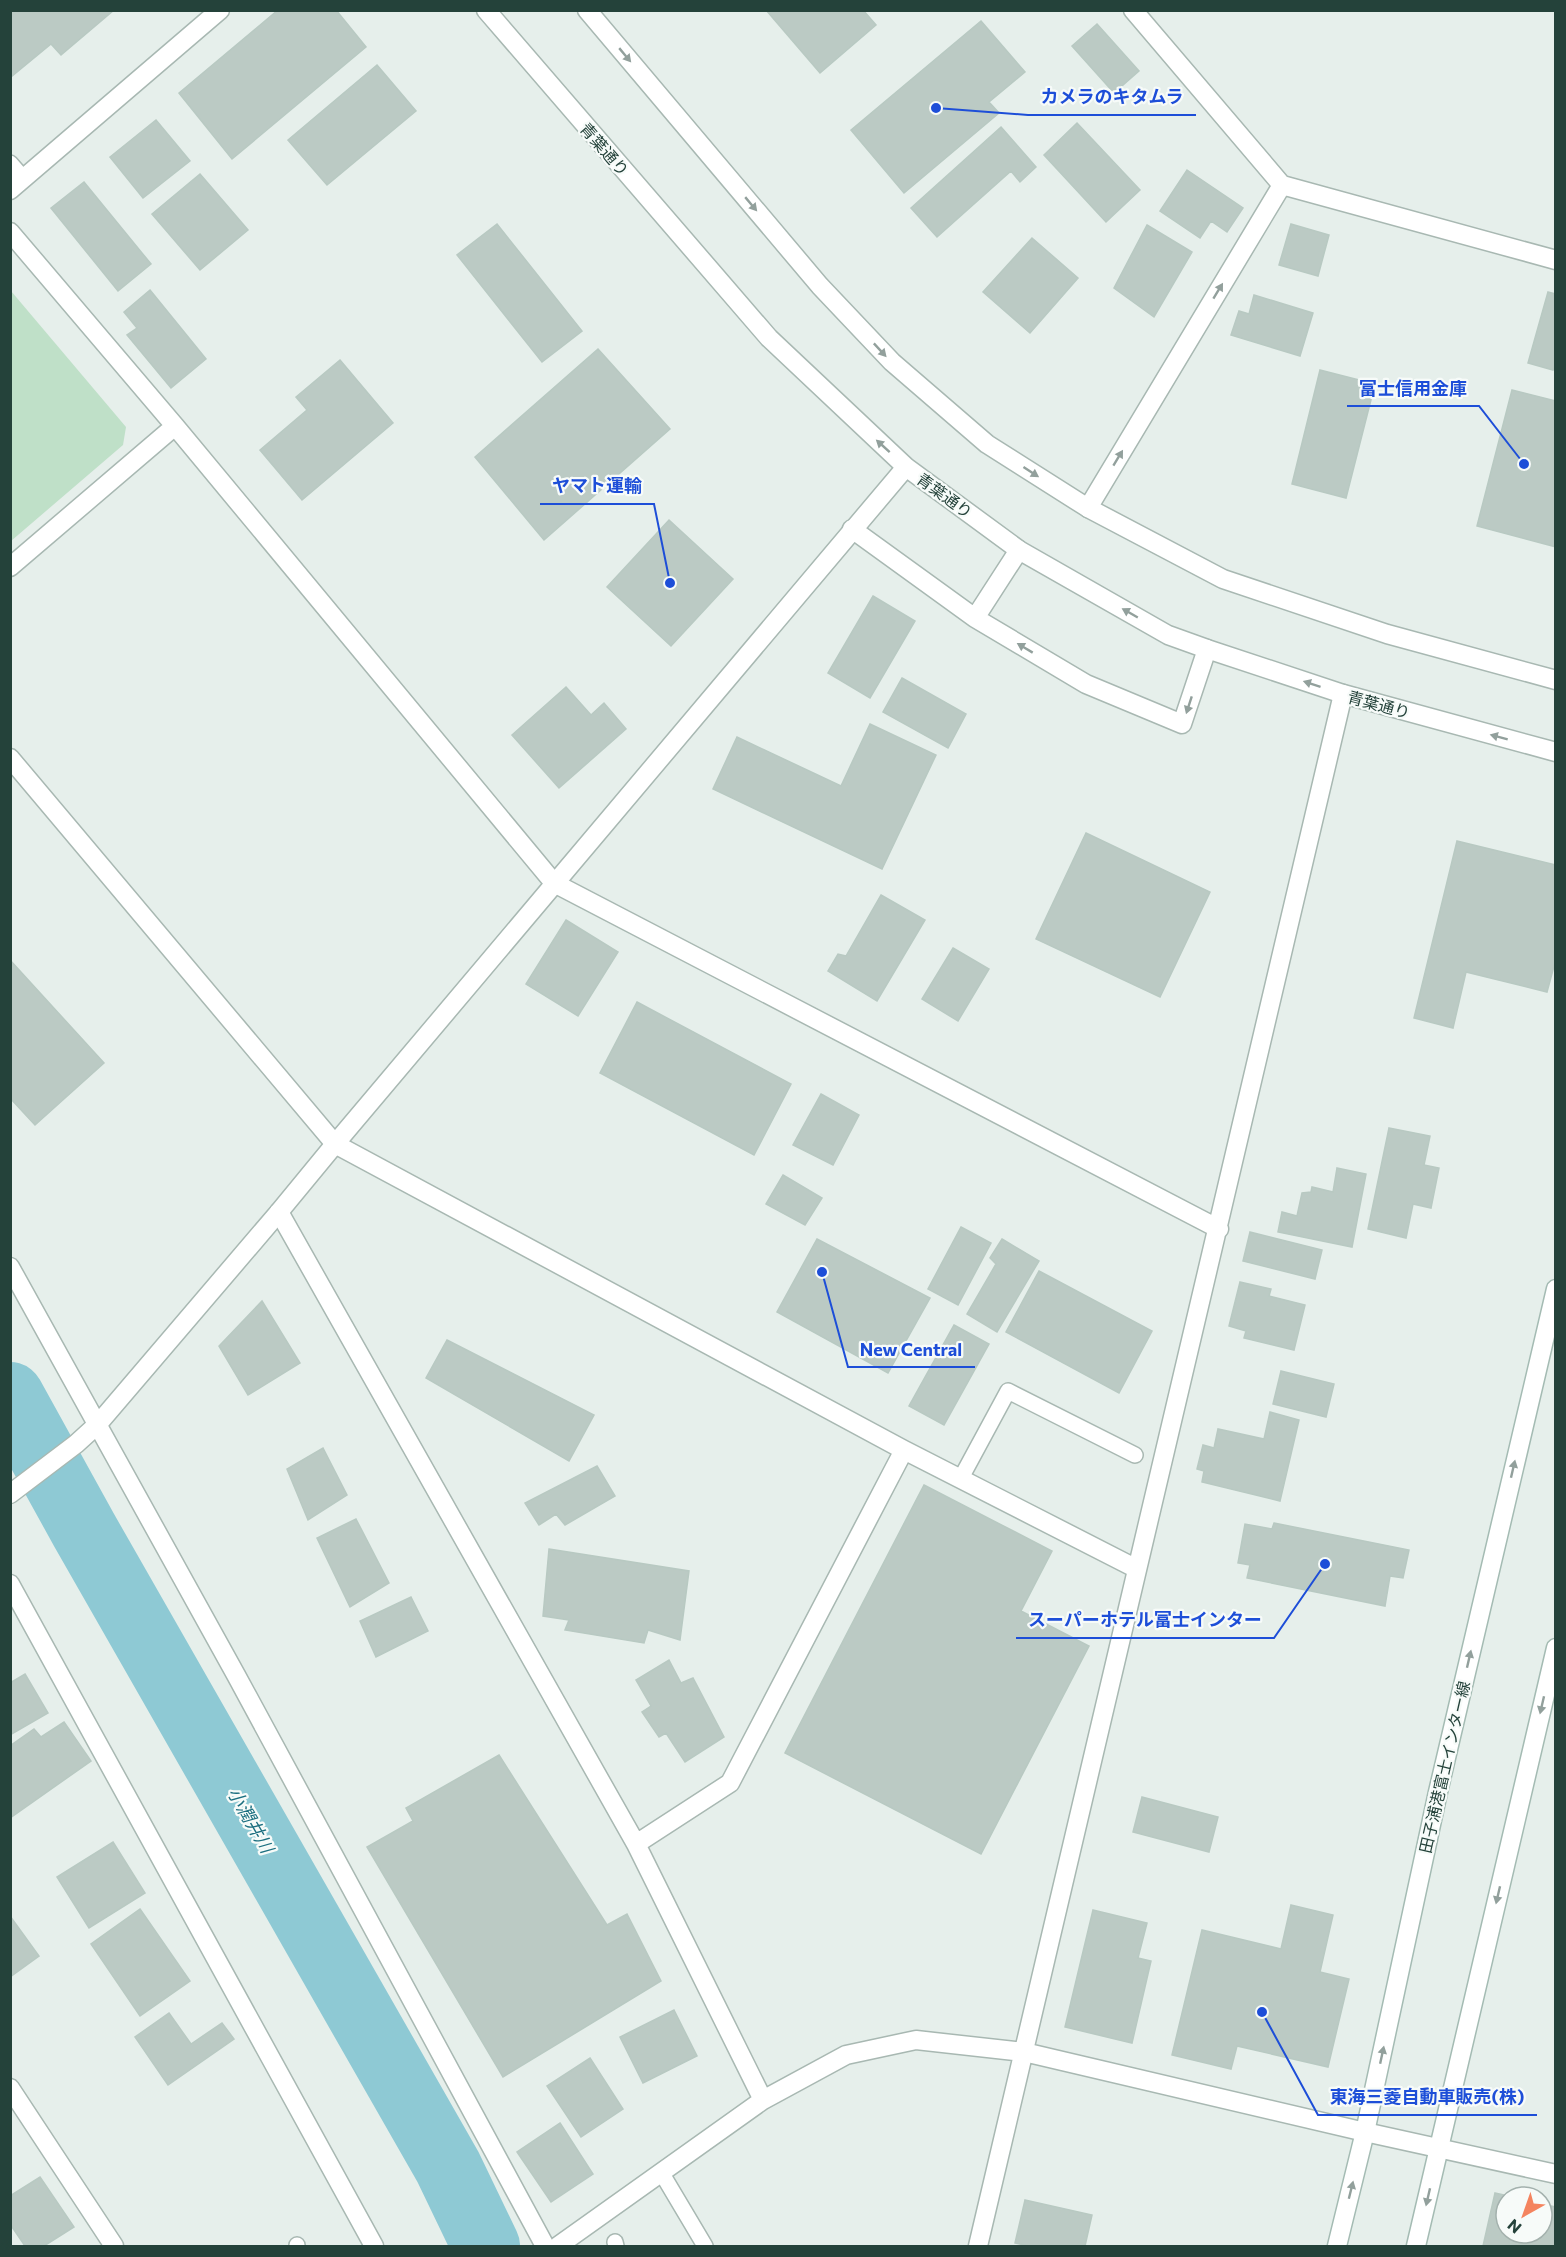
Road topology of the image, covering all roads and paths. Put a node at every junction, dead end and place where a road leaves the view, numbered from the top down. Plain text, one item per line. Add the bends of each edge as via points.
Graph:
1 (220, 10) edge
2 (486, 10) edge
3 (587, 10) edge
4 (1133, 10) edge
5 (10, 163) edge
6 (17, 185) edge
7 (1282, 185) junction
8 (10, 232) edge
9 (1556, 260) edge
10 (175, 426) junction
11 (906, 467) junction
12 (1088, 508) junction
13 (852, 529) junction
14 (1019, 550) junction
15 (10, 567) edge
16 (975, 618) junction
17 (1207, 649) junction
18 (1556, 680) edge
19 (1343, 694) junction
20 (1556, 752) edge
21 (10, 758) edge
22 (554, 883) junction
23 (335, 1144) junction
24 (279, 1212) junction
25 (1219, 1229) junction
26 (10, 1267) edge
27 (1556, 1289) edge
28 (98, 1424) junction
29 (904, 1450) junction
30 (1135, 1455) dead end
31 (961, 1478) junction
32 (10, 1494) edge
33 (1137, 1569) junction
34 (10, 1584) edge
35 (1556, 1648) edge
36 (636, 1844) junction
37 (1024, 2052) junction
38 (10, 2088) edge
39 (763, 2100) junction
40 (1365, 2132) junction
41 (1439, 2148) junction
42 (661, 2172) junction
43 (1556, 2174) edge
44 (114, 2247) edge
45 (374, 2247) edge
46 (545, 2247) edge
47 (558, 2247) edge
48 (705, 2247) edge
49 (978, 2247) edge
50 (1337, 2247) edge
51 (1416, 2247) edge

1 - 6 street
11 -> 2 street, 青葉通り via 769,338
3 -> 12 street via 820,286 892,362 987,444
4 - 7 street
5 - 6 lane
7 - 9 street
12 -> 7 street
8 - 10 street
10 - 15 street
10 - 22 street
11 - 13 street
11 - 14 street, 青葉通り
12 - 18 street via 1223,579 1387,634
13 - 16 street
13 - 22 street
14 - 16 street
17 -> 14 street, 青葉通り via 1168,634
17 -> 16 street via 1182,724 1086,684
19 -> 17 street, 青葉通り
20 -> 19 street, 青葉通り
19 - 25 street
21 - 23 street
22 - 23 street
22 - 25 street
23 - 24 street
23 - 29 street
24 - 28 street
24 - 36 street
25 - 33 street
26 - 28 street
40 -> 27 street, 田子浦港富士インター線 via 1438,1792
28 - 32 street
28 - 46 street
29 - 31 street
29 - 36 street via 730,1783
30 - 31 lane via 1008,1391
31 - 33 street
33 - 37 street
34 - 45 street
35 -> 41 street
36 - 39 street
37 - 39 street via 916,2040 846,2055
37 - 40 street
37 - 49 street
38 - 44 street
39 - 42 street
40 - 41 street
50 -> 40 street, 田子浦港富士インター線
41 - 43 street
41 -> 51 street
42 - 47 street
42 - 48 lane

